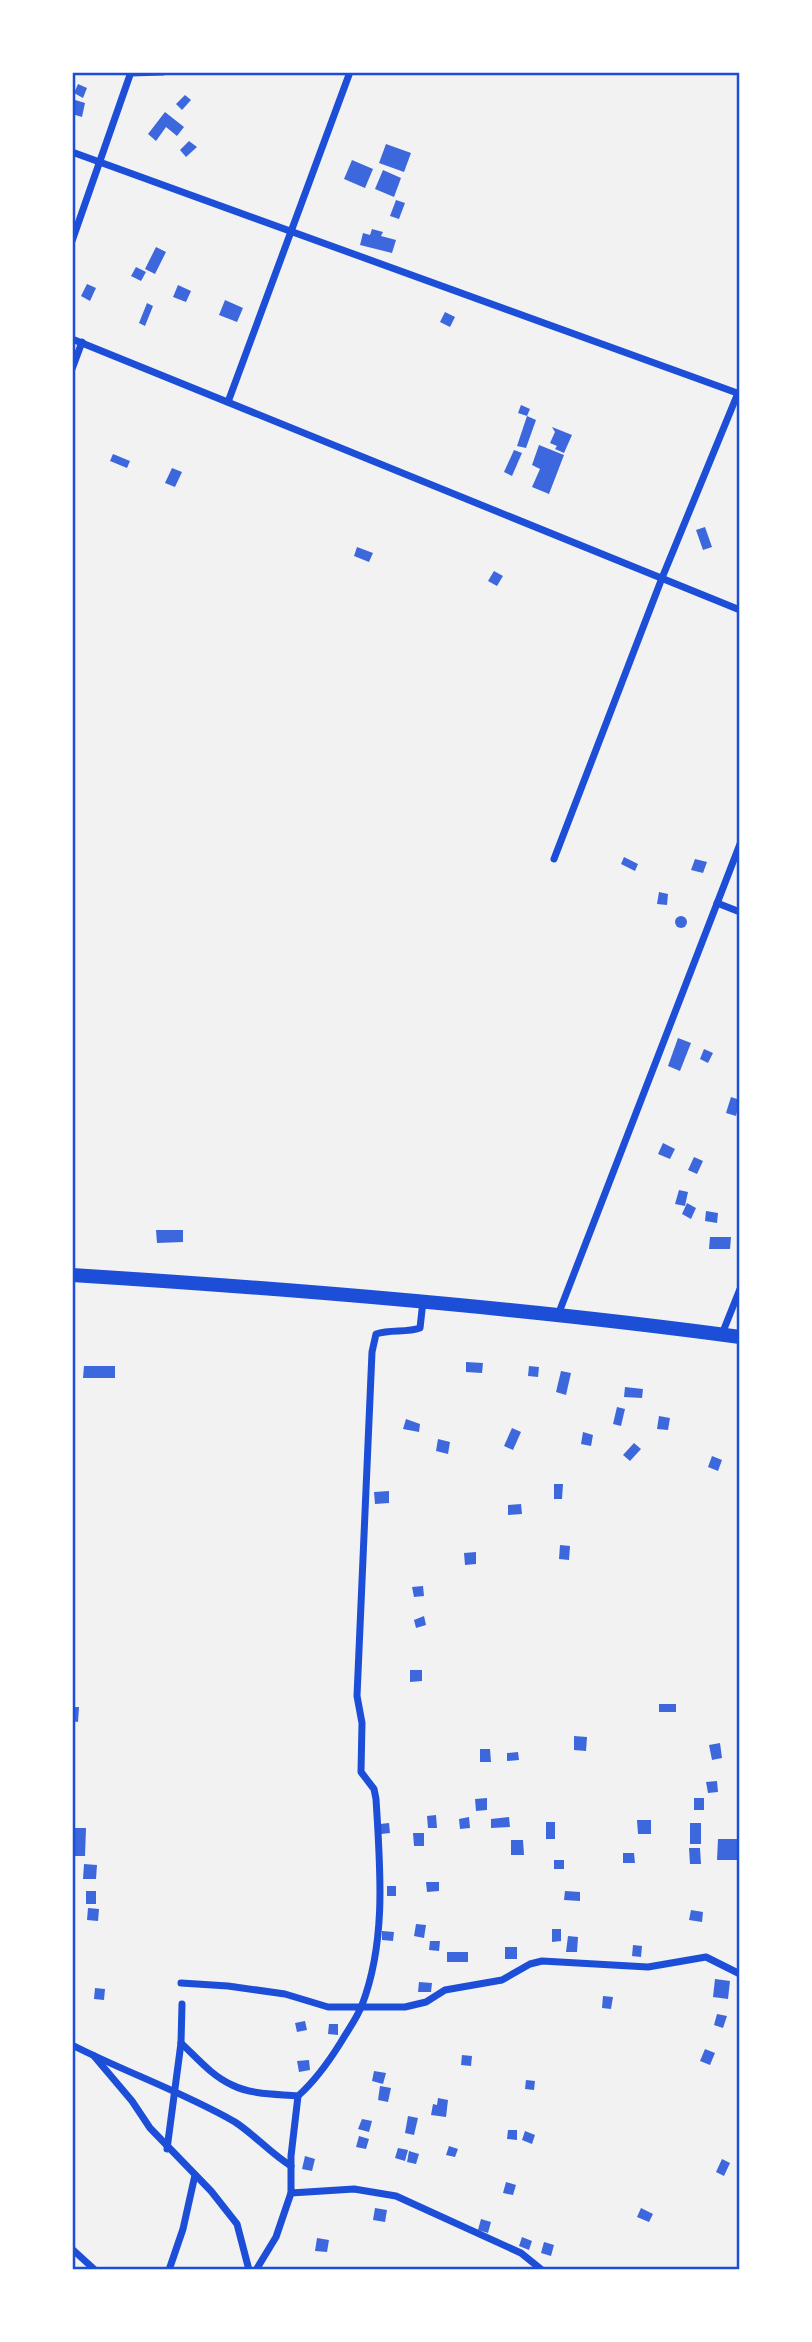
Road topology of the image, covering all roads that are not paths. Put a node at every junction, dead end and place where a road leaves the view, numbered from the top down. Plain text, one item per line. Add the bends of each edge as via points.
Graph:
1 (130, 72) edge
2 (163, 72) edge
3 (349, 72) edge
4 (72, 152) edge
5 (100, 162) junction
6 (290, 231) junction
7 (72, 241) edge
8 (72, 339) edge
9 (82, 342) junction
10 (72, 369) edge
11 (739, 394) edge
12 (228, 402) junction
13 (662, 578) junction
14 (740, 610) edge
15 (740, 844) edge
16 (554, 859) dead end
17 (717, 903) junction
18 (740, 912) edge
19 (72, 1275) edge
20 (740, 1289) edge
21 (424, 1301) junction
22 (558, 1315) junction
23 (722, 1334) junction
24 (740, 1337) edge
25 (740, 1974) edge
26 (181, 1983) dead end
27 (182, 2004) dead end
28 (361, 2006) junction
29 (181, 2043) junction
30 (72, 2045) edge
31 (94, 2056) junction
32 (174, 2093) junction
33 (298, 2096) junction
34 (167, 2148) junction
35 (291, 2165) junction
36 (195, 2175) junction
37 (291, 2193) junction
38 (72, 2249) edge
39 (95, 2270) edge
40 (169, 2270) edge
41 (249, 2270) edge
42 (256, 2270) edge
43 (542, 2270) edge

1 - 2 street
1 - 5 street
3 - 6 street
4 - 5 street
5 - 6 street
5 - 7 street
6 - 11 street
6 - 12 street
8 - 9 street
9 - 10 street
9 - 12 street
11 - 13 street
12 - 13 street
13 - 14 street
13 - 16 street
15 - 17 street
17 - 18 street
17 - 22 street
19 - 21 main road
20 - 23 street
21 - 22 main road
21 - 28 street via 420,1328 376,1335 372,1352 357,1696 362,1723 361,1772 376,1799 379,1914 375,1954
22 - 23 main road
23 - 24 main road
25 - 28 street via 706,1957 648,1967 542,1961 502,1980 445,1990 426,2002 405,2007
26 - 28 street via 285,1994 328,2007
27 - 29 street
28 - 33 street via 314,2082
29 - 32 street
29 - 33 street via 234,2086
30 - 31 street
31 - 32 street
31 - 34 street
32 - 34 street
32 - 35 street via 250,2132
33 - 35 street
34 - 36 street
35 - 37 street
36 - 40 street
36 - 41 street via 237,2224
37 - 42 street via 276,2237
37 - 43 street via 354,2189 396,2196 522,2253
38 - 39 street

